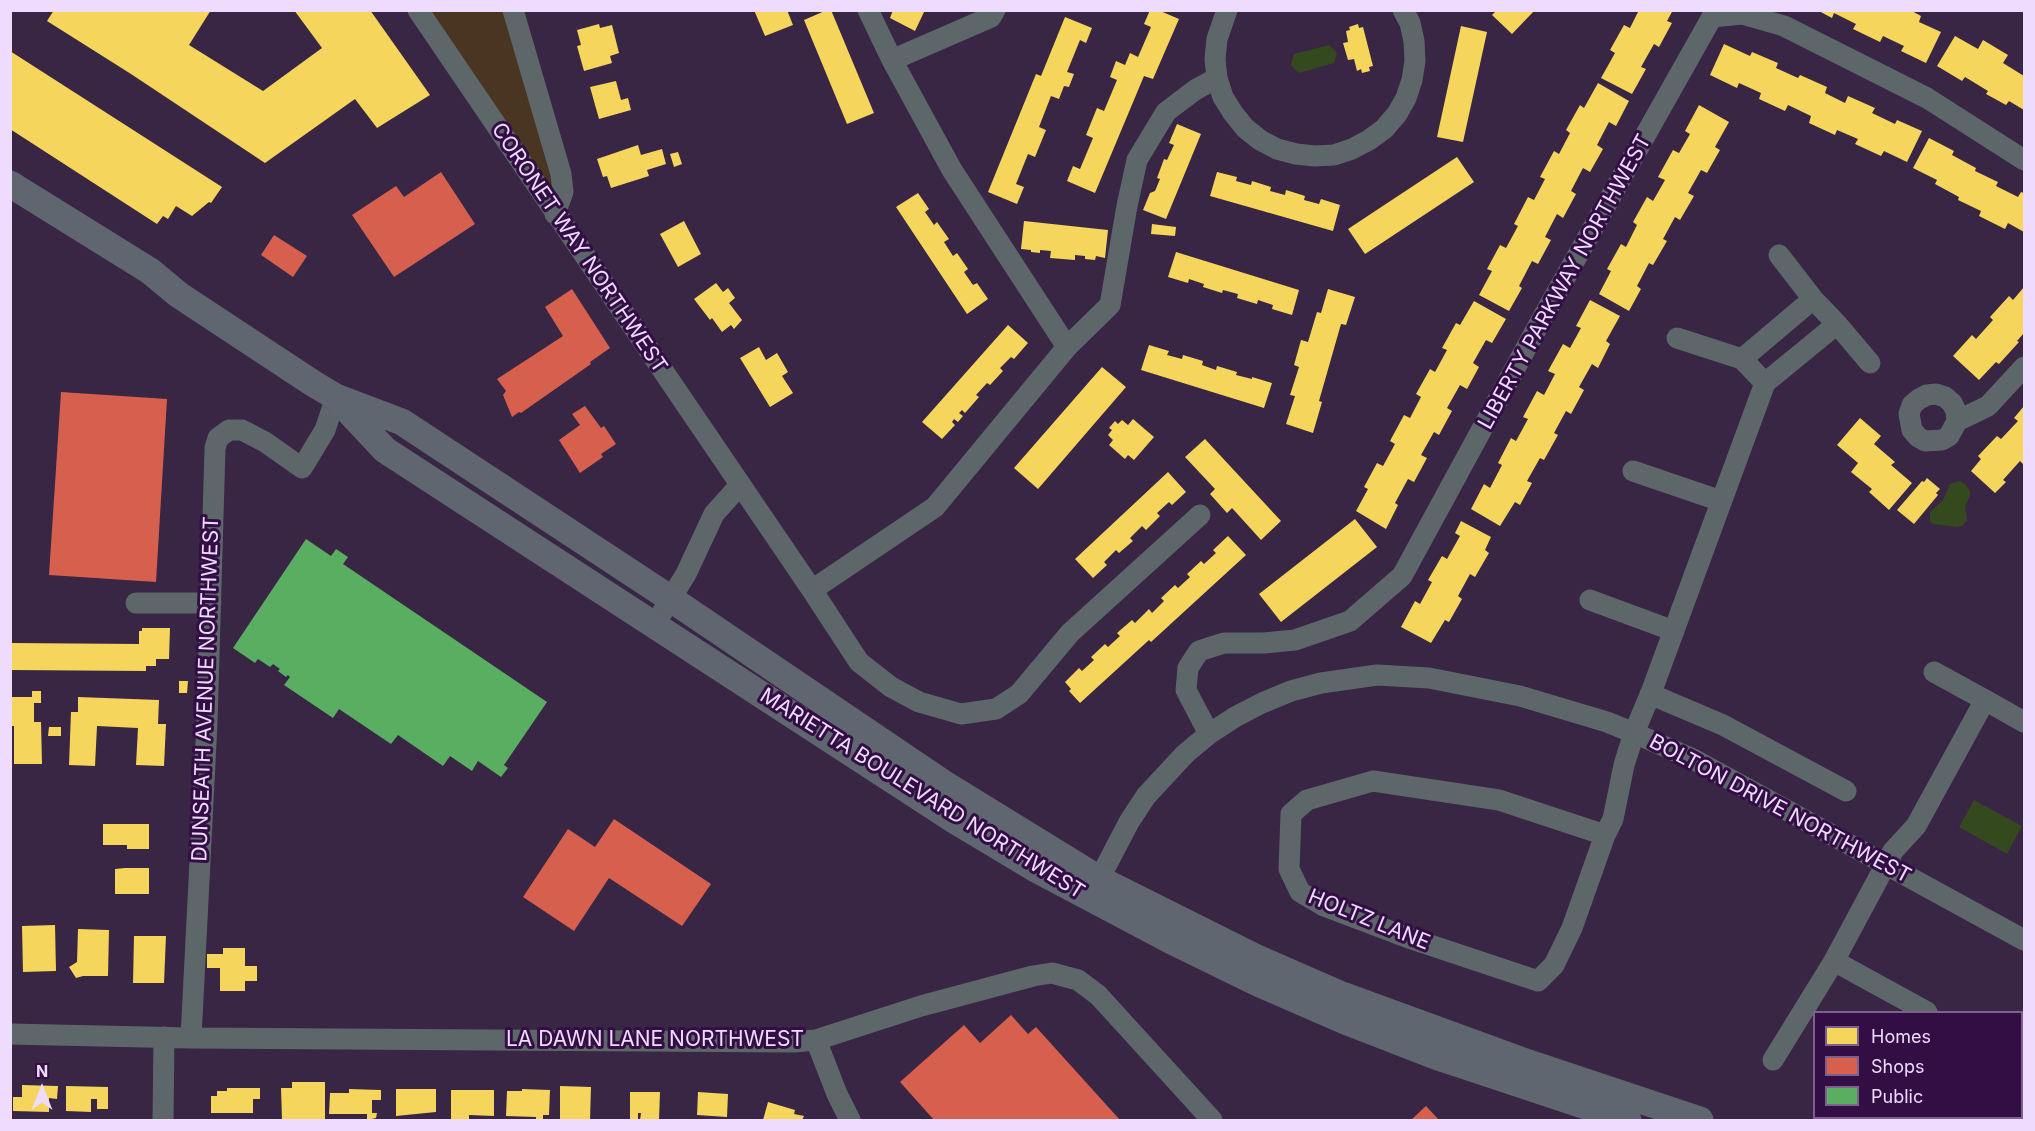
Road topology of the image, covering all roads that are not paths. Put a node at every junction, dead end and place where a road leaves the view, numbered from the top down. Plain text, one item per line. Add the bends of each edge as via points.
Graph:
1 (418, 10) edge
2 (513, 10) edge
3 (868, 10) edge
4 (994, 10) edge
5 (1227, 10) edge
6 (1403, 10) edge
7 (892, 60) junction
8 (1217, 78) junction
9 (2025, 160) edge
10 (10, 184) edge
11 (555, 214) junction
12 (1779, 255) dead end
13 (1813, 299) junction
14 (1837, 324) junction
15 (1677, 338) dead end
16 (1067, 347) junction
17 (1742, 360) junction
18 (1870, 363) dead end
19 (2025, 367) edge
20 (1765, 383) junction
21 (336, 397) junction
22 (1957, 421) dead end
23 (1633, 471) dead end
24 (740, 485) junction
25 (1721, 501) junction
26 (1200, 515) dead end
27 (813, 590) junction
28 (671, 599) junction
29 (1590, 600) dead end
30 (136, 603) dead end
31 (211, 603) junction
32 (655, 624) junction
33 (1674, 631) junction
34 (1935, 672) dead end
35 (1650, 694) junction
36 (1985, 700) junction
37 (2025, 722) edge
38 (1634, 733) junction
39 (1209, 734) junction
40 (1846, 790) dead end
41 (1605, 836) junction
42 (1886, 864) junction
43 (1094, 889) junction
44 (2021, 931) edge
45 (1834, 961) junction
46 (1925, 1011) edge
47 (10, 1034) edge
48 (165, 1037) junction
49 (191, 1038) junction
50 (816, 1040) junction
51 (1773, 1060) dead end
52 (163, 1120) edge
53 (850, 1120) edge
54 (1212, 1120) edge
55 (1628, 1120) edge
56 (1700, 1120) edge

1 - 11 street, CORONET WAY NORTHWEST
2 - 11 street via 561,174 563,192
3 - 7 street
4 - 7 street via 991,17
5 - 8 street via 1217,39
6 - 8 street via 1410,23 1415,61 1406,98 1384,129 1352,149 1315,156 1269,144 1245,128 1233,113
7 - 16 street via 952,170
8 - 16 street via 1166,112 1137,160 1110,305
9 - 39 street, LIBERTY PARKWAY NORTHWEST via 1927,98 1784,26 1742,14 1712,17 1402,576 1350,621 1295,640 1224,643 1199,651 1188,668 1186,690
10 - 21 main road via 150,271 179,295
11 - 24 street, CORONET WAY NORTHWEST
12 - 13 street
13 - 14 street
13 - 17 street
14 - 18 street
14 - 20 street
15 - 17 street
16 - 27 street via 935,507
17 - 20 street
19 - 22 street via 1988,406
20 - 25 street, HOLTZ LANE
21 - 28 main road via 402,422
21 - 31 street, DUNSEATH AVENUE NORTHWEST via 325,430 302,468 242,430 229,430 218,438
21 - 32 main road, MARIETTA BOULEVARD NORTHWEST via 385,450
23 - 25 street
24 - 27 street, CORONET WAY NORTHWEST
24 - 28 street via 714,514
25 - 33 street, HOLTZ LANE
26 - 27 street, CORONET WAY NORTHWEST via 1070,633 1019,694 996,710 961,714 919,702 891,687 859,662
28 - 32 street
28 - 43 main road
29 - 33 street
30 - 31 street
31 - 49 street, DUNSEATH AVENUE NORTHWEST
32 - 43 main road, MARIETTA BOULEVARD NORTHWEST via 954,820 1034,868
33 - 35 street, HOLTZ LANE
34 - 36 street
35 - 38 street, HOLTZ LANE
35 - 40 street via 1723,725
36 - 37 street
36 - 42 street via 1916,826 1901,840
38 - 39 street, BOLTON DRIVE NORTHWEST via 1520,696 1429,678 1377,675 1291,691
38 - 41 street, HOLTZ LANE via 1613,819
38 - 42 street, BOLTON DRIVE NORTHWEST via 1693,759
39 - 43 street, BOLTON DRIVE NORTHWEST via 1146,796
41 - 41 street, HOLTZ LANE via 1572,928 1554,965 1538,981 1324,906 1300,892 1289,869 1291,814 1307,800 1373,781 1499,800
42 - 44 street, BOLTON DRIVE NORTHWEST
42 - 45 street
43 - 55 main road, MARIETTA BOULEVARD NORTHWEST via 1258,983 1350,1023 1435,1056
43 - 56 main road via 1342,995
45 - 46 street
45 - 51 street
47 - 48 street
48 - 49 street, LA DAWN LANE NORTHWEST
48 - 52 street
49 - 50 street, LA DAWN LANE NORTHWEST
50 - 53 street
50 - 54 street, LA DAWN LANE NORTHWEST via 921,1006 1033,975 1052,974 1078,980 1103,1000

